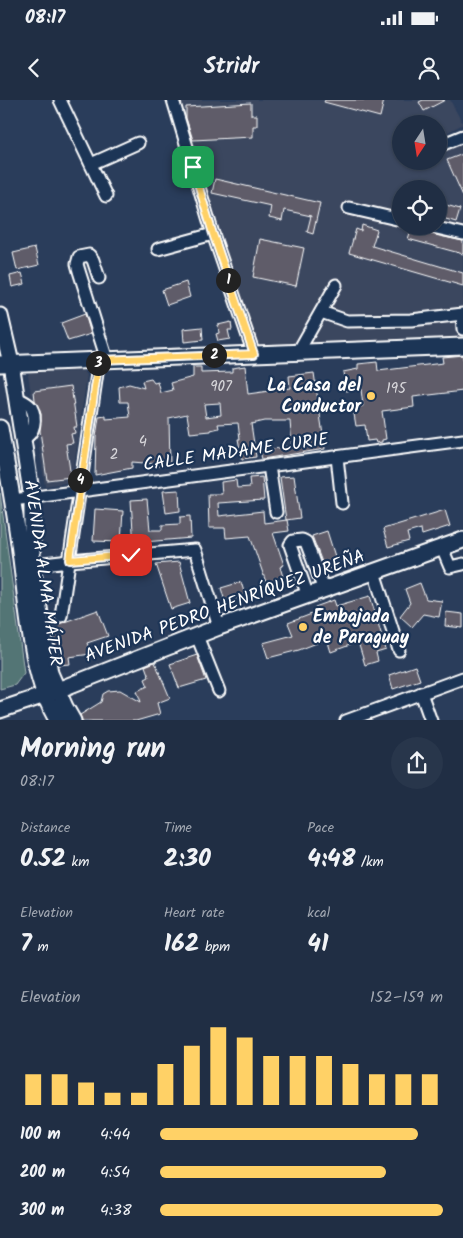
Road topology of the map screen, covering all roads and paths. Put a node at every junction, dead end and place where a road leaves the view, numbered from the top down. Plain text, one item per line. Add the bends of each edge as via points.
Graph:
1 (60, 100) edge
2 (173, 100) edge
3 (463, 136) edge
4 (448, 142) edge
5 (138, 143) dead end
6 (91, 164) junction
7 (106, 196) dead end
8 (349, 208) dead end
9 (392, 218) edge
10 (447, 230) edge
11 (213, 234) junction
12 (463, 234) edge
13 (158, 248) dead end
14 (99, 278) dead end
15 (336, 285) dead end
16 (321, 312) junction
17 (463, 314) edge
18 (0, 316) edge
19 (463, 329) edge
20 (463, 346) edge
21 (298, 352) junction
22 (254, 354) junction
23 (103, 360) junction
24 (6, 364) edge
25 (0, 428) edge
26 (463, 440) edge
27 (336, 457) junction
28 (268, 466) junction
29 (78, 492) junction
30 (32, 498) junction
31 (13, 500) junction
32 (342, 502) dead end
33 (276, 512) dead end
34 (463, 540) edge
35 (442, 548) junction
36 (70, 560) junction
37 (463, 564) edge
38 (27, 566) junction
39 (374, 572) junction
40 (324, 590) junction
41 (308, 596) junction
42 (61, 616) dead end
43 (219, 627) junction
44 (197, 636) junction
45 (399, 650) dead end
46 (463, 678) edge
47 (219, 691) dead end
48 (51, 692) junction
49 (421, 693) junction
50 (0, 710) edge
51 (58, 720) edge
52 (74, 720) edge
53 (346, 720) edge
54 (431, 720) edge

1 - 6 street
2 - 11 street
3 - 4 street
5 - 6 street
6 - 7 street
8 - 9 street
10 - 12 street
11 - 13 street
11 - 22 street
14 - 23 street via 89,255 79,257 77,264
15 - 16 street
16 - 17 street via 347,321 411,320
16 - 21 street
17 - 19 street
18 - 24 main road, AVENIDA ALMA MÁTER
20 - 21 main road
21 - 22 main road
22 - 23 main road
23 - 24 main road
23 - 29 street
24 - 30 main road, AVENIDA ALMA MÁTER via 17,398
25 - 31 main road, AVENIDA ALMA MÁTER
26 - 27 street, CALLE MADAME CURIE
27 - 28 street, CALLE MADAME CURIE
27 - 32 street
28 - 29 street, CALLE MADAME CURIE
28 - 33 street
29 - 30 street, CALLE MADAME CURIE
29 - 36 street
30 - 31 street, CALLE MADAME CURIE
30 - 38 main road, AVENIDA ALMA MÁTER
31 - 38 main road, AVENIDA ALMA MÁTER
34 - 35 main road, AVENIDA PEDRO HENRÍQUEZ UREÑA
35 - 37 street via 450,567
35 - 39 main road, AVENIDA PEDRO HENRÍQUEZ UREÑA
36 - 38 street
36 - 42 street
36 - 43 street via 195,550
38 - 48 main road, AVENIDA ALMA MÁTER via 50,673
39 - 40 main road, AVENIDA PEDRO HENRÍQUEZ UREÑA
39 - 45 street
40 - 41 main road, AVENIDA PEDRO HENRÍQUEZ UREÑA
40 - 41 street via 306,542 293,541 290,545
41 - 43 main road, AVENIDA PEDRO HENRÍQUEZ UREÑA
43 - 44 main road, AVENIDA PEDRO HENRÍQUEZ UREÑA
44 - 47 street
44 - 48 main road, AVENIDA PEDRO HENRÍQUEZ UREÑA
46 - 49 street
48 - 50 main road, AVENIDA PEDRO HENRÍQUEZ UREÑA
48 - 51 main road, AVENIDA ALMA MÁTER
48 - 52 main road, AVENIDA ALMA MÁTER
49 - 53 street
49 - 54 street

